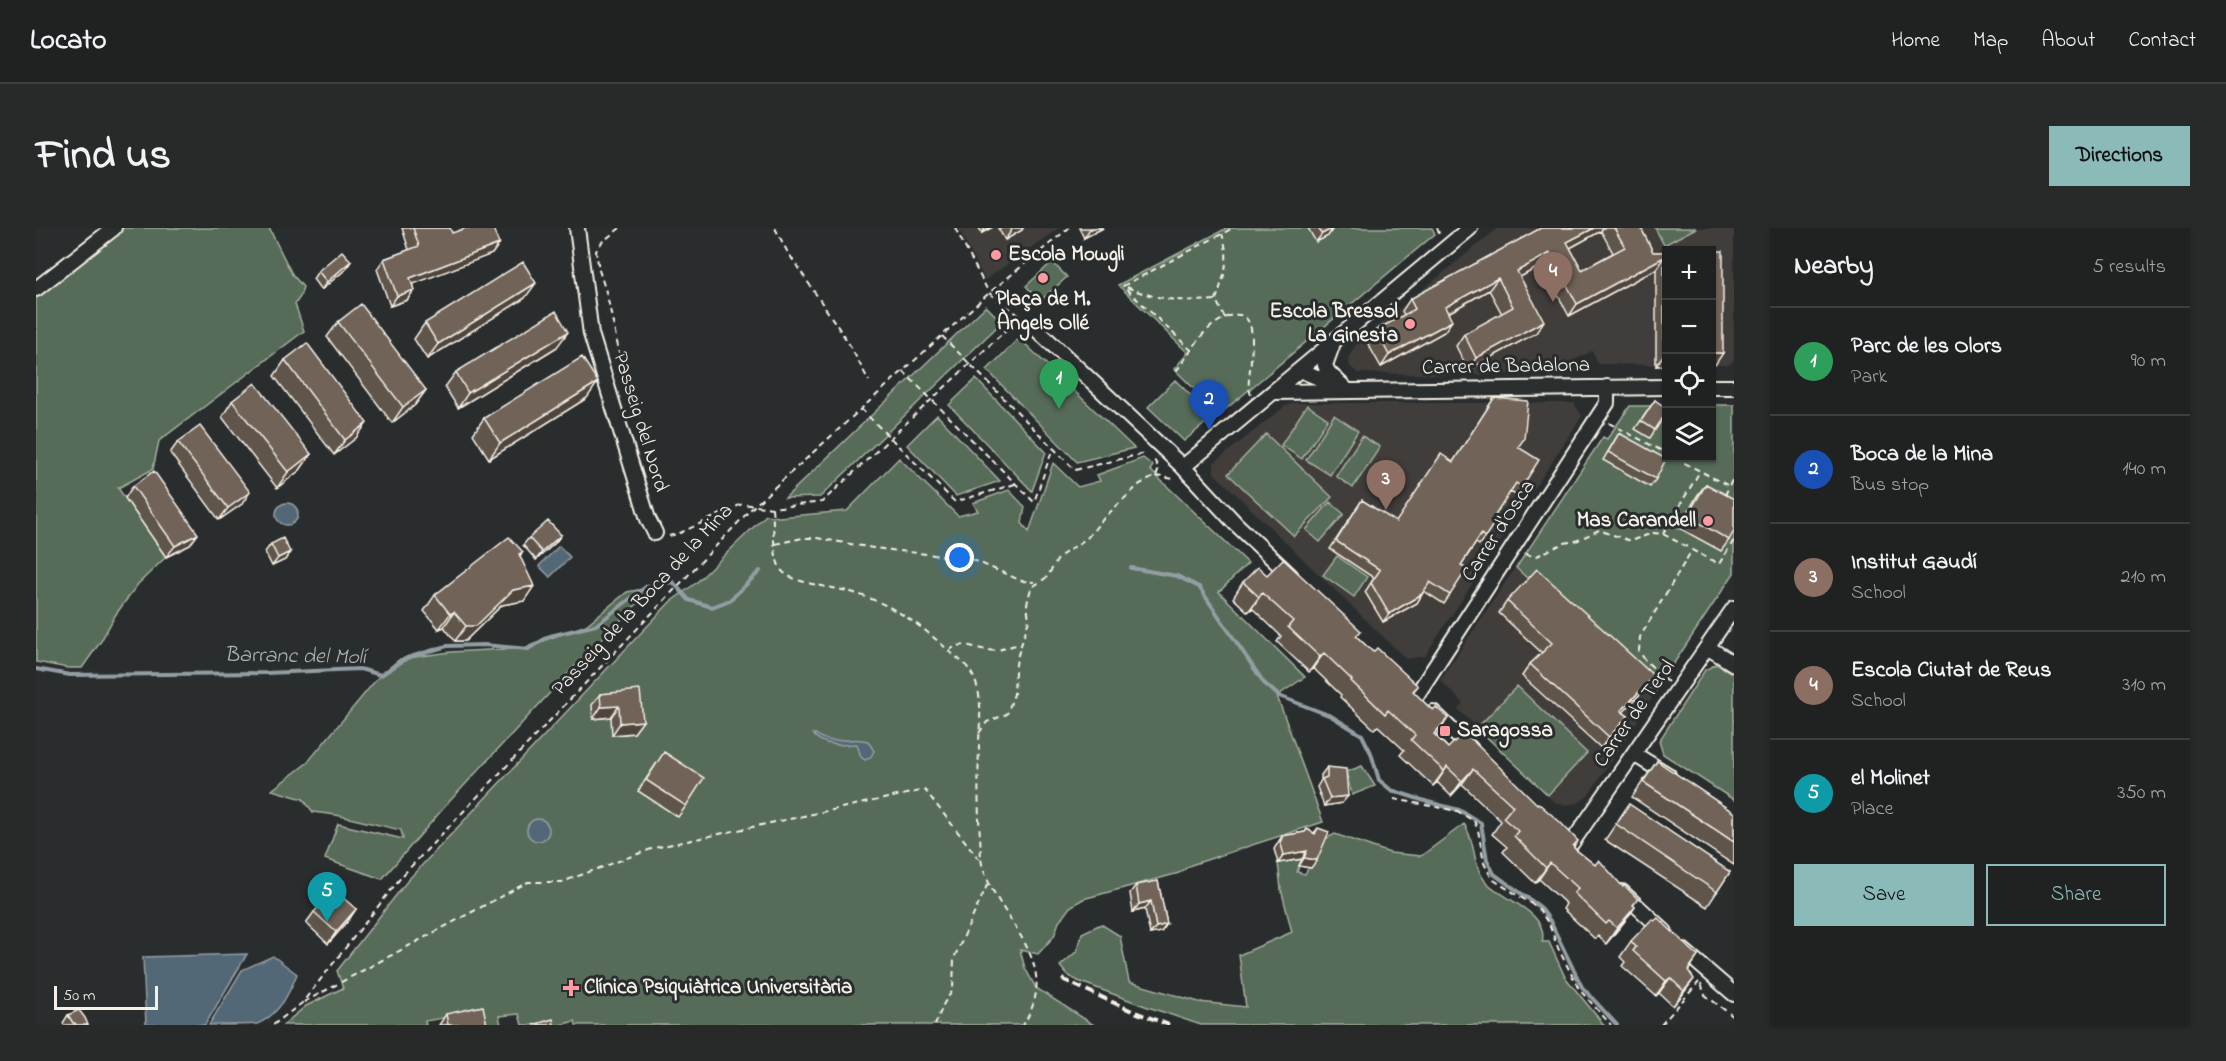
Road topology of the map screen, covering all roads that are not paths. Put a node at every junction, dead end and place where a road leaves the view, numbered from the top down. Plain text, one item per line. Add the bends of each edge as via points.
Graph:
1 (114, 228) edge
2 (578, 228) edge
3 (1470, 228) edge
4 (36, 289) edge
5 (1034, 327) road end
6 (1335, 342) junction
7 (1300, 370) junction
8 (1607, 387) junction
9 (1662, 387) edge
10 (1716, 387) edge
11 (1734, 387) edge
12 (1347, 390) junction
13 (1317, 391) junction
14 (1273, 392) junction
15 (1183, 467) junction
16 (656, 533) road end
17 (1303, 587) edge
18 (1734, 608) edge
19 (1707, 647) junction
20 (1734, 664) edge
21 (1634, 754) junction
22 (1482, 759) edge
23 (1675, 780) edge
24 (1558, 832) edge
25 (1570, 844) junction
26 (1581, 854) edge
27 (1615, 886) edge
28 (1734, 994) edge

1 - 4 street
2 - 16 street, Passeig del Nord via 591,334
3 - 6 street
5 - 15 street
6 - 7 street
6 - 12 street via 1325,365
7 - 12 street, Carrer de Badalona
7 - 13 street via 1300,382
7 - 14 street
8 - 9 street, Carrer de Badalona
8 - 12 street, Carrer de Badalona
8 - 22 street, Carrer d'Osca via 1607,403 1412,692
10 - 11 street
12 - 13 street, Carrer de Badalona
13 - 14 street, Carrer de Badalona
14 - 15 street
15 - 17 street
18 - 19 street, Carrer de Terol
19 - 20 street
19 - 21 street, Carrer de Terol
21 - 23 street
21 - 25 street, Carrer de Terol
24 - 25 street
25 - 26 street
27 - 28 street

